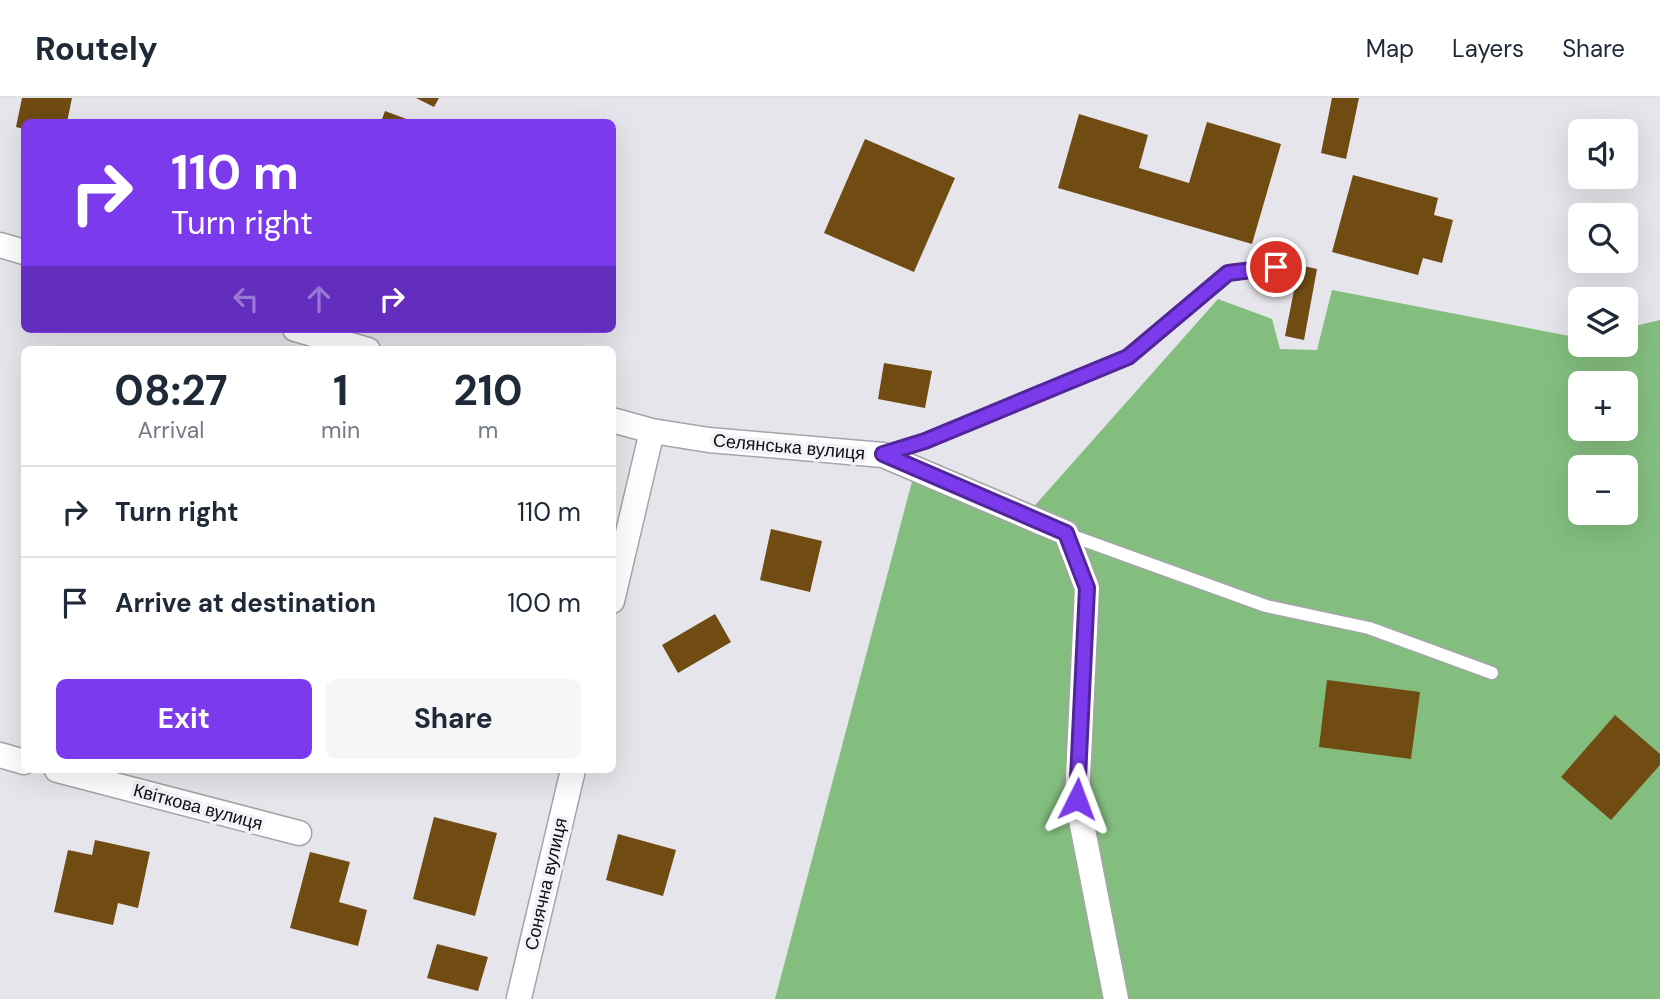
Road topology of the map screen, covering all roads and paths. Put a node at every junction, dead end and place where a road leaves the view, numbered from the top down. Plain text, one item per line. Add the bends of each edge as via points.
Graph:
1 (0, 244) edge
2 (21, 250) edge
3 (1276, 267) dead end
4 (309, 333) edge
5 (354, 346) edge
6 (616, 421) edge
7 (652, 432) junction
8 (883, 454) junction
9 (1066, 533) junction
10 (616, 584) edge
11 (1492, 673) dead end
12 (0, 755) edge
13 (21, 761) edge
14 (69, 773) edge
15 (572, 773) edge
16 (299, 833) dead end
17 (519, 998) edge
18 (1116, 999) edge

1 - 2 street
3 - 8 lane via 1228,273 1128,357
4 - 5 street
6 - 7 street, Селянська вулиця
7 - 8 street, Селянська вулиця
7 - 10 street
8 - 9 street, Селянська вулиця
9 - 11 lane via 1266,606 1369,628
9 - 18 street via 1087,588 1077,799
12 - 13 street
14 - 16 street, Квіткова вулиця
15 - 17 street, Сонячна вулиця

